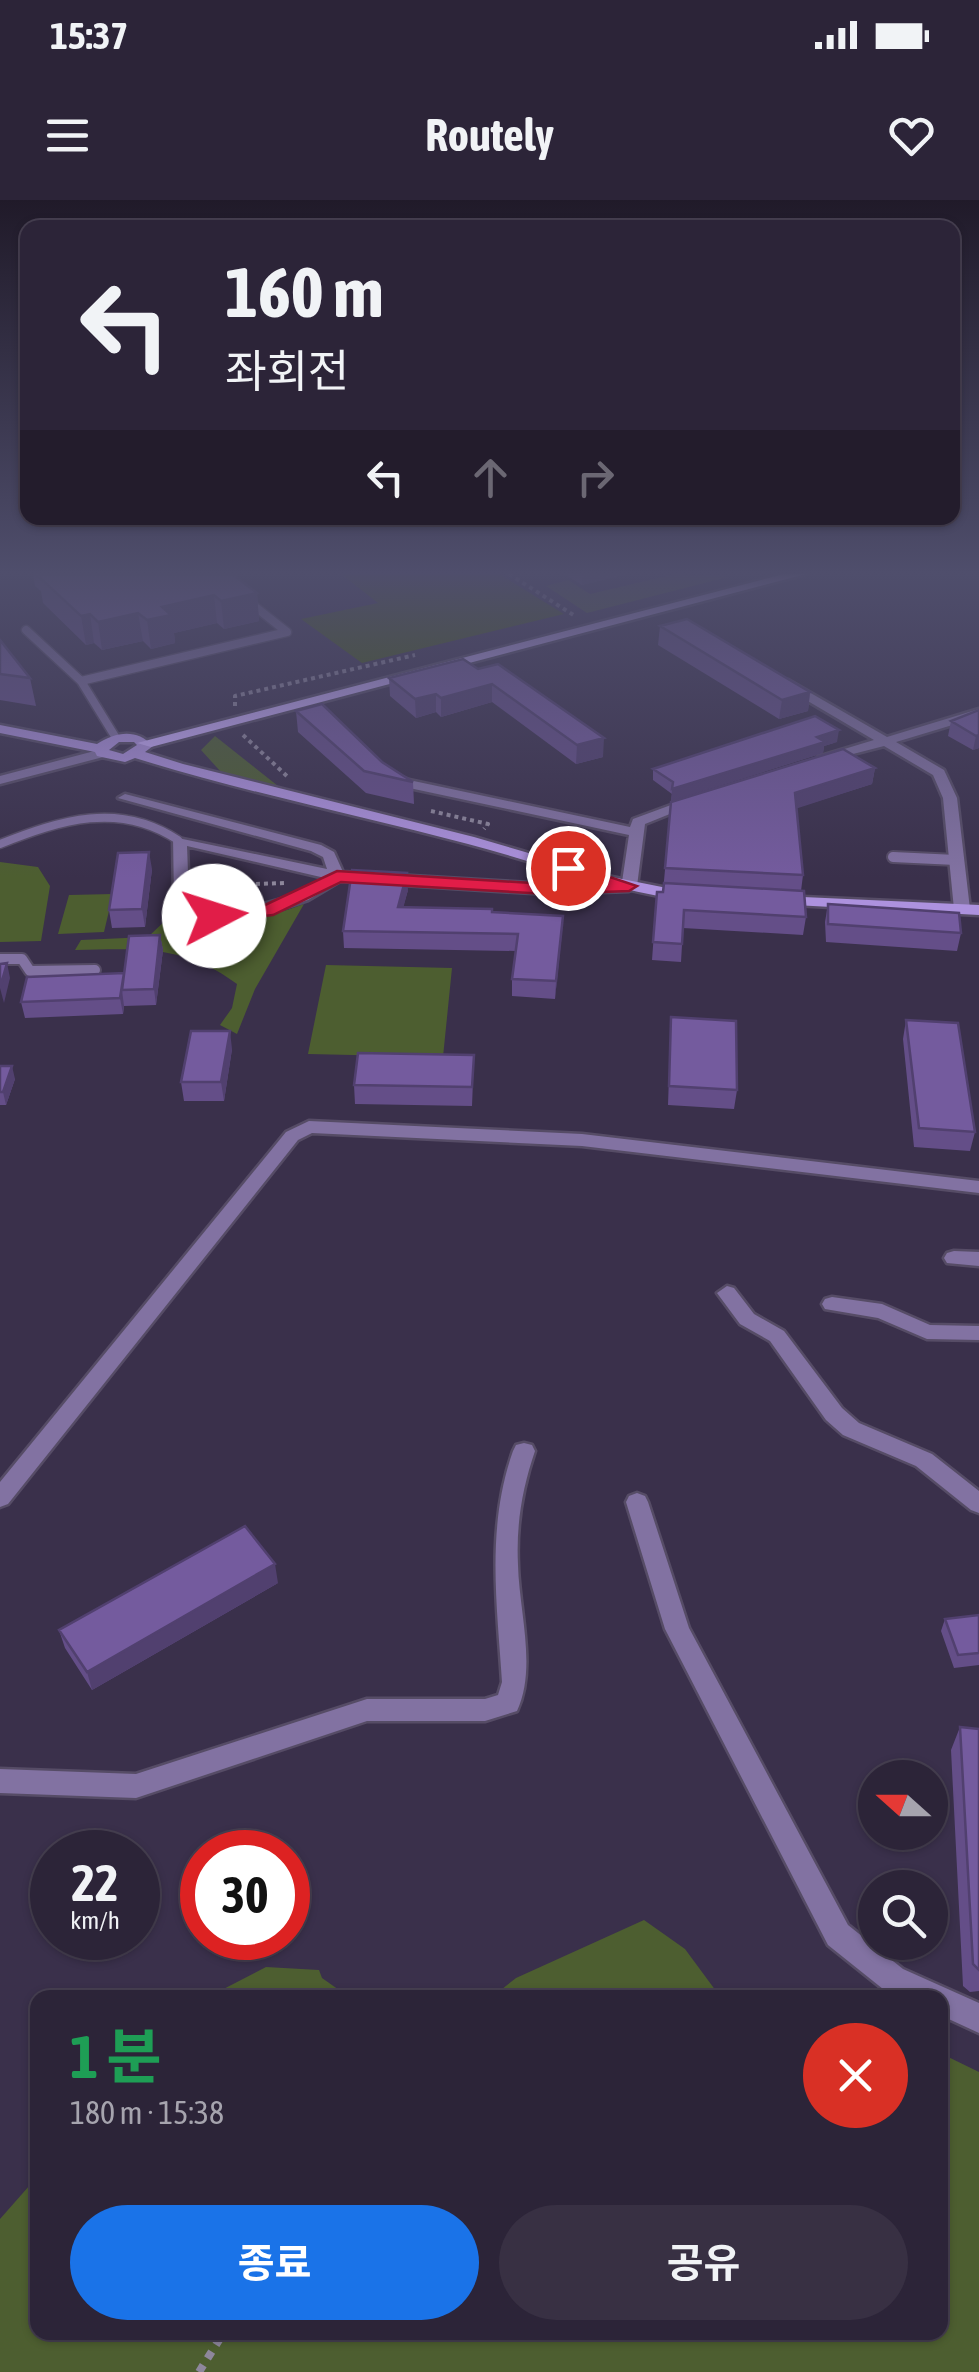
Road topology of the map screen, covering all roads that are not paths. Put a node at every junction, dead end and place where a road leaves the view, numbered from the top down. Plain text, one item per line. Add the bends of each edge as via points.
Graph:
1 (75, 675) edge
2 (105, 675) edge
3 (411, 675) edge
4 (774, 676) edge
5 (81, 681) junction
6 (979, 713) edge
7 (0, 729) edge
8 (116, 738) junction
9 (887, 740) junction
10 (141, 749) junction
11 (101, 750) junction
12 (814, 763) edge
13 (377, 764) edge
14 (0, 780) edge
15 (125, 798) dead end
16 (706, 798) edge
17 (634, 832) junction
18 (178, 840) junction
19 (0, 844) edge
20 (893, 856) dead end
21 (956, 860) junction
22 (337, 876) junction
23 (629, 886) junction
24 (699, 897) edge
25 (755, 900) edge
26 (971, 910) edge
27 (0, 959) edge
28 (95, 970) edge
29 (979, 1187) edge
30 (954, 1258) dead end
31 (979, 1259) edge
32 (728, 1293) dead end
33 (832, 1304) dead end
34 (979, 1333) edge
35 (524, 1451) dead end
36 (0, 1498) edge
37 (637, 1502) dead end
38 (979, 1504) edge
39 (0, 1781) edge
40 (917, 1990) edge
41 (948, 2004) edge
42 (979, 2018) edge

1 - 5 lane
2 - 5 lane
3 - 10 main road
4 - 9 street
5 - 8 lane
6 - 9 street
7 - 11 main road
8 - 10 main road via 137,738
8 - 11 main road
9 - 12 street
9 - 21 street via 946,785
10 - 11 main road via 118,758
10 - 23 main road via 231,783
11 - 14 street
13 - 17 street via 405,783
15 - 22 street via 316,848 329,855
16 - 17 street via 652,815
17 - 23 street
18 - 19 lane via 150,820 82,816
18 - 22 street
18 - 22 street via 179,902 188,917 267,911
20 - 21 lane
21 - 26 street
22 - 23 street via 548,889
23 - 24 main road
25 - 26 main road
27 - 28 lane via 22,959 30,971
29 - 36 street via 582,1140 309,1127 292,1136
30 - 31 street
32 - 38 street via 748,1320 777,1336 851,1429 924,1460
33 - 34 street via 882,1311 927,1332
35 - 39 street via 512,1479 503,1551 514,1682 508,1702 486,1710 367,1710 136,1786
37 - 40 street via 676,1629 838,1935
41 - 42 street

